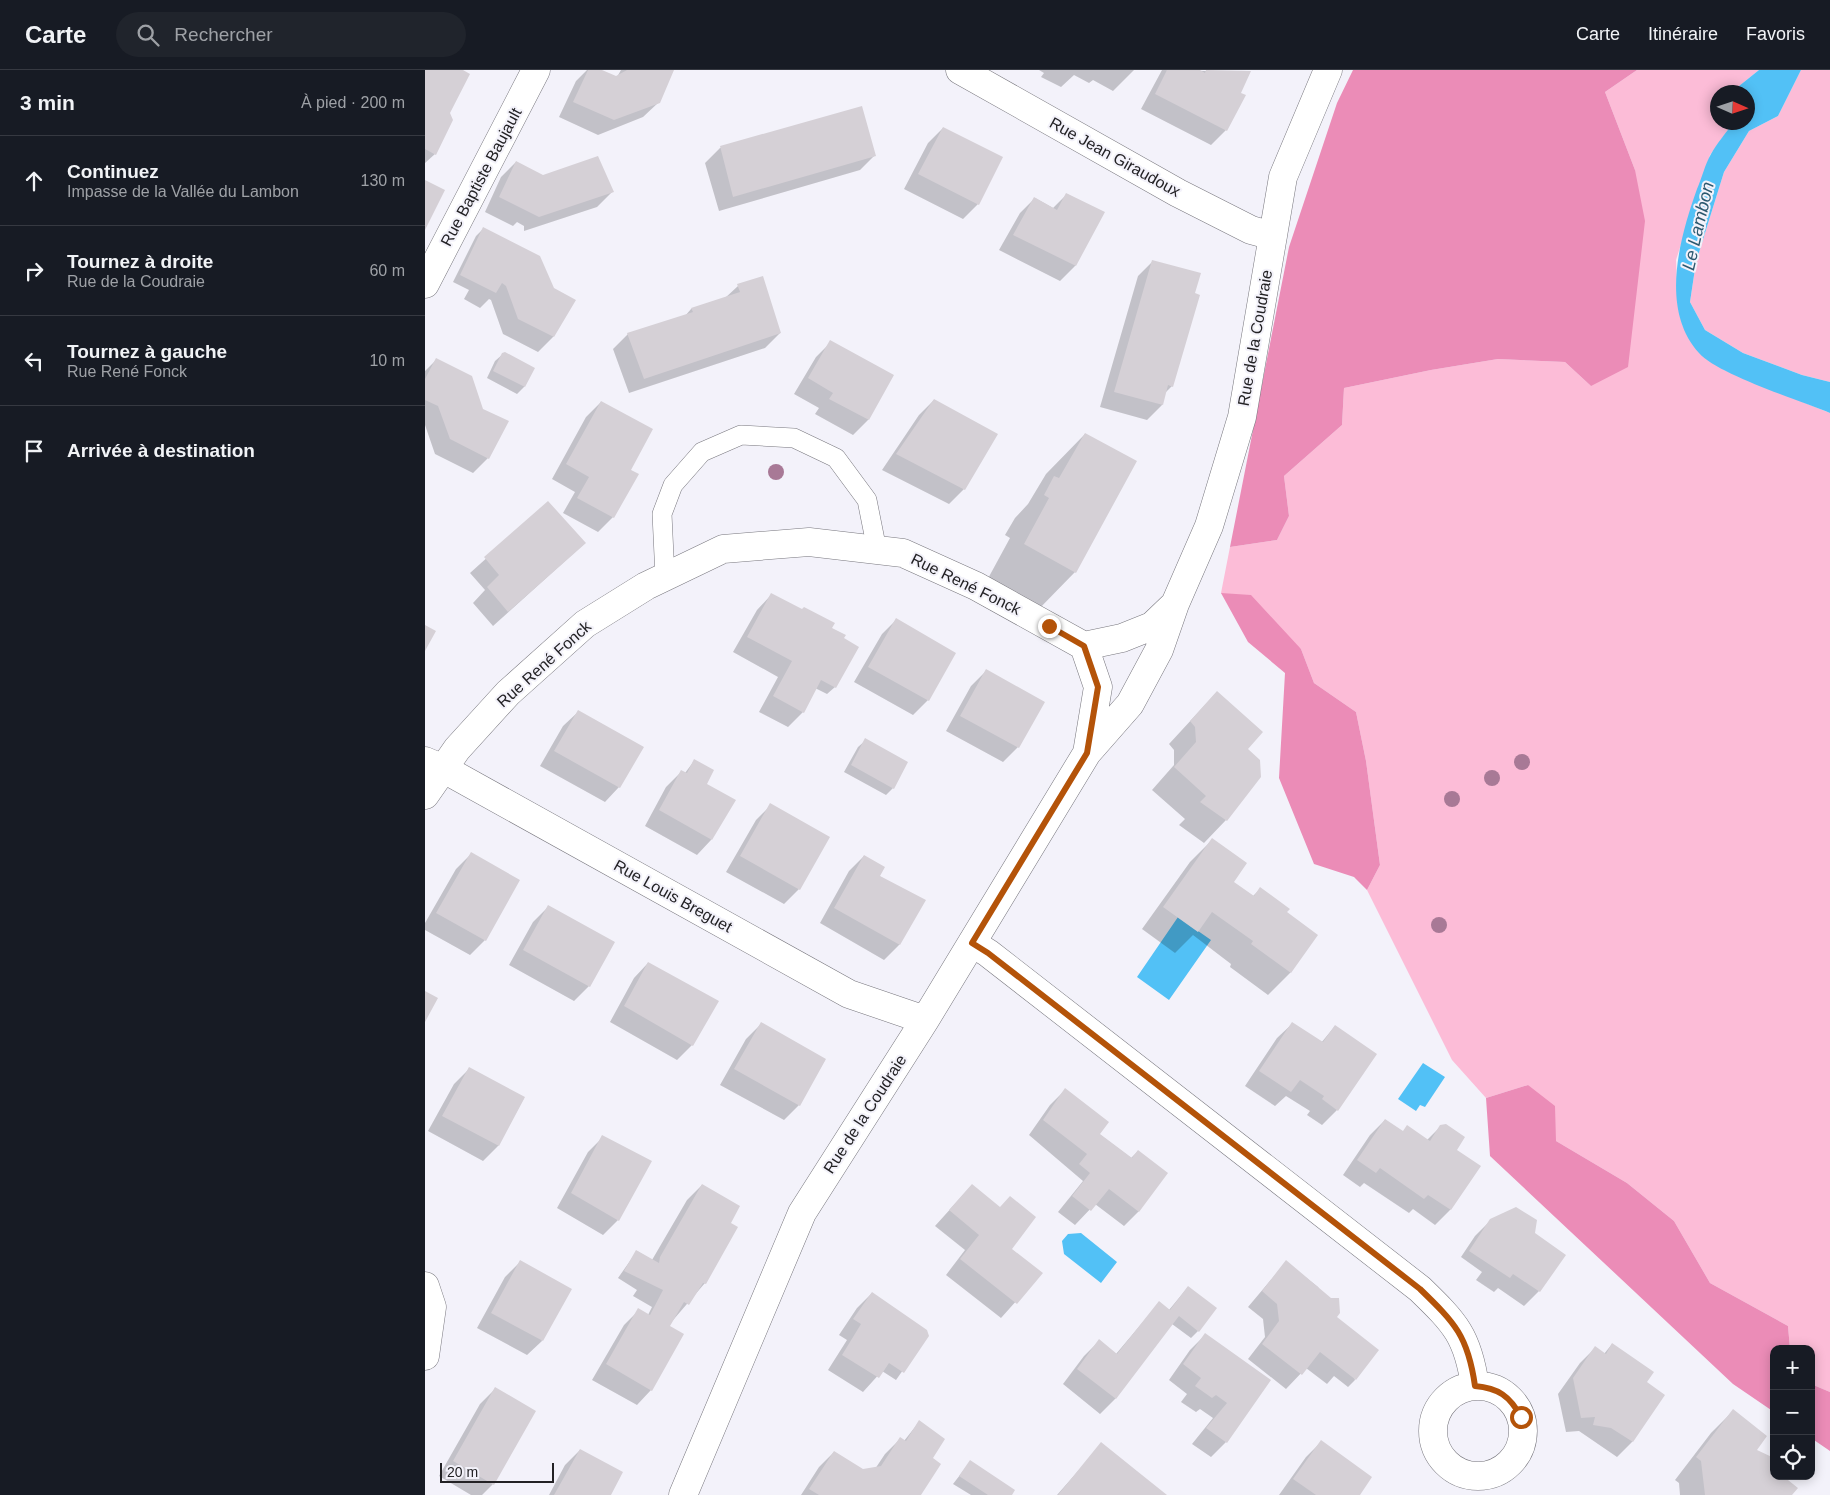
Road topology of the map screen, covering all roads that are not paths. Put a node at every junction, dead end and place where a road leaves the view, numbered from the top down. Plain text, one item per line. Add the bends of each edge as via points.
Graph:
1 (536, 70) edge
2 (961, 70) edge
3 (1328, 70) edge
4 (1273, 236) junction
5 (425, 284) edge
6 (877, 550) junction
7 (665, 577) junction
8 (1175, 604) junction
9 (1084, 646) junction
10 (1087, 753) junction
11 (435, 765) edge
12 (425, 796) edge
13 (972, 943) junction
14 (925, 1020) junction
15 (425, 1286) edge
16 (425, 1356) edge
17 (1475, 1386) junction
18 (1493, 1485) edge
19 (683, 1495) edge

1 - 5 street, Rue Baptiste Baujault
2 - 4 street, Rue Jean Giraudoux via 1178,192 1251,230
3 - 4 street, Rue de la Coudraie via 1283,177
4 - 8 street, Rue de la Coudraie via 1241,417 1209,526
6 - 7 street, Rue René Fonck via 809,542 723,549
6 - 7 lane via 867,500 836,458 794,438 741,435 702,452 673,485 661,514
6 - 9 street, Rue René Fonck via 903,554 976,586
7 - 11 street, Rue René Fonck via 585,624 508,693 457,749
8 - 9 street, Rue de la Coudraie via 1152,626 1122,638
8 - 10 street, Rue de la Coudraie via 1159,650 1130,704
9 - 10 street, Rue de la Coudraie via 1098,687
10 - 13 street, Rue de la Coudraie
11 - 12 street, Rue René Fonck
11 - 14 street, Rue Louis Breguet via 849,994
13 - 14 street, Rue de la Coudraie
13 - 17 street via 1420,1289 1445,1312 1462,1334 1471,1359
14 - 19 street, Rue de la Coudraie via 802,1213
15 - 16 street via 432,1307
17 - 18 street via 1490,1387 1509,1398 1521,1417 1521,1446
17 - 18 street via 1456,1392 1441,1406 1435,1418 1435,1445 1450,1467

